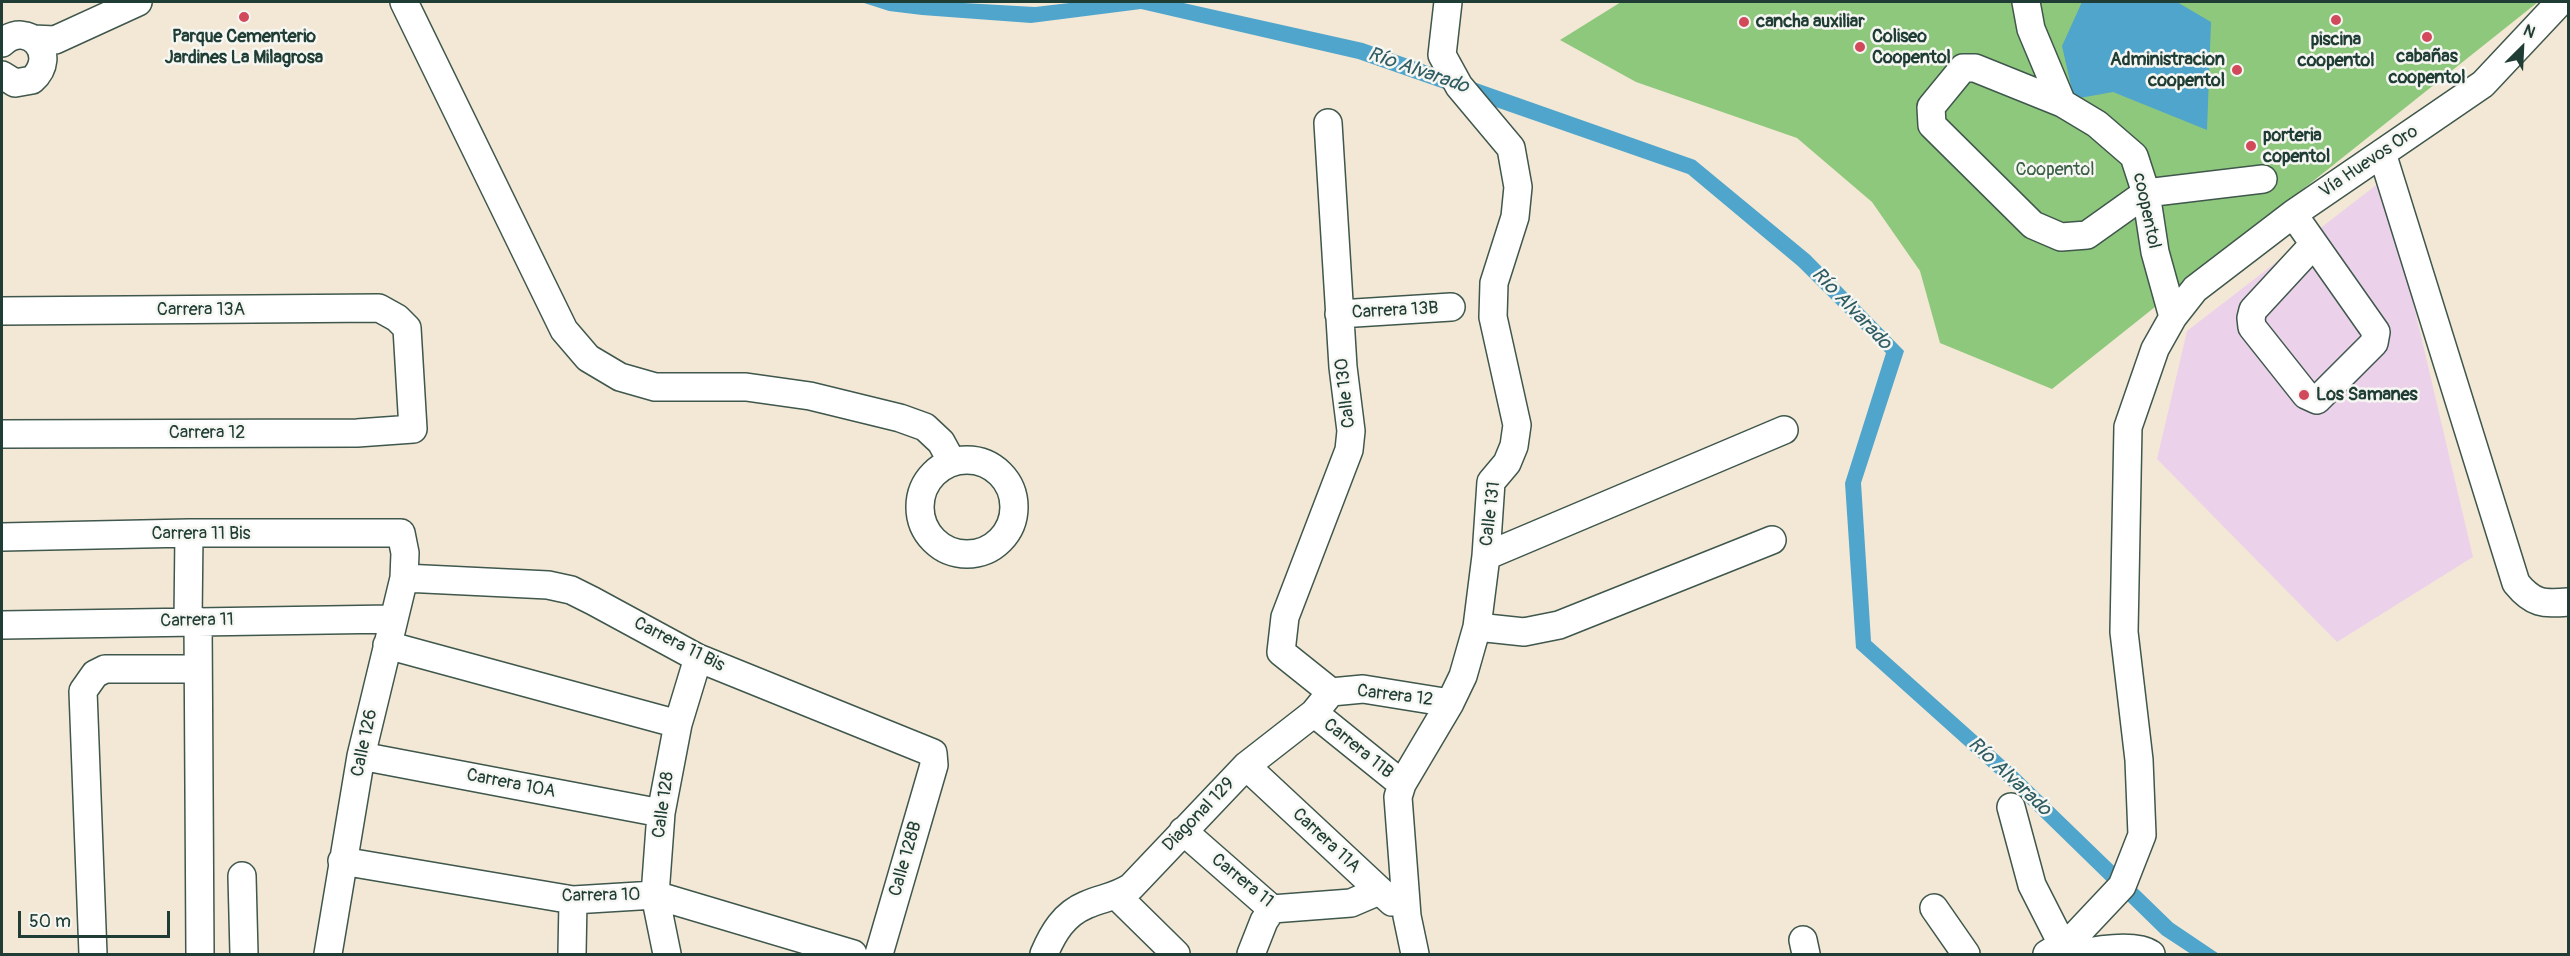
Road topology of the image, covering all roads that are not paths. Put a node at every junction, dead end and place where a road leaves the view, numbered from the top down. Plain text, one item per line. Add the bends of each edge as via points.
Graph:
1 (138, 2) edge
2 (404, 2) edge
3 (1448, 2) edge
4 (2026, 2) edge
5 (2560, 2) edge
6 (25, 40) edge
7 (6, 82) edge
8 (2062, 103) junction
9 (1328, 123) dead end
10 (2382, 153) junction
11 (2263, 179) dead end
12 (2146, 194) junction
13 (2292, 214) junction
14 (2314, 244) junction
15 (1451, 307) dead end
16 (2, 311) edge
17 (1339, 314) junction
18 (2173, 317) junction
19 (413, 429) joint
20 (1784, 430) dead end
21 (2, 434) edge
22 (952, 462) dead end
23 (189, 533) junction
24 (401, 533) joint
25 (2, 537) edge
26 (1772, 540) dead end
27 (1486, 556) junction
28 (404, 578) junction
29 (2568, 602) edge
30 (393, 619) junction
31 (193, 621) junction
32 (2, 625) edge
33 (1477, 627) junction
34 (387, 645) junction
35 (1281, 652) joint
36 (698, 658) junction
37 (198, 669) junction
38 (1331, 692) junction
39 (1450, 703) junction
40 (1314, 713) junction
41 (678, 724) junction
42 (361, 756) junction
43 (934, 765) joint
44 (1246, 766) junction
45 (1402, 784) junction
46 (2011, 807) dead end
47 (661, 813) junction
48 (1183, 831) junction
49 (342, 861) junction
50 (242, 876) dead end
51 (1380, 891) junction
52 (655, 895) junction
53 (1117, 897) junction
54 (573, 900) junction
55 (1934, 908) dead end
56 (1272, 909) junction
57 (1407, 916) junction
58 (2067, 949) edge
59 (93, 954) edge
60 (200, 954) edge
61 (244, 954) edge
62 (328, 954) edge
63 (572, 954) edge
64 (667, 954) edge
65 (853, 954) edge
66 (879, 954) edge
67 (1044, 954) edge
68 (1176, 954) edge
69 (1251, 954) edge
70 (1414, 954) edge
71 (1966, 954) edge
72 (2151, 954) edge

1 - 6 street
2 - 22 street via 564,330 588,358 620,377 656,387 746,387 810,396 900,418 925,427 941,442
3 - 27 street, Calle 131 via 1442,55 1459,86 1511,148 1518,187 1515,218 1494,283 1493,317 1517,424 1507,463 1491,482
4 - 8 street via 2031,29
5 - 10 street, Vía Huevos Oro via 2483,84
6 - 7 street via 39,74 32,80
8 - 12 street, coopentol via 2097,124 2134,156
8 - 12 street, coopentol via 1975,68 1963,68 1931,107 1932,125 2033,225 2061,237 2087,235
9 - 17 street, Calle 130
10 - 13 street, Vía Huevos Oro
10 - 29 street via 2516,583 2526,596 2544,604
11 - 12 street
12 - 18 street, coopentol via 2155,252
13 - 14 street
13 - 18 street, Vía Huevos Oro via 2195,289
14 - 14 street via 2376,332 2374,343 2317,400 2306,395 2252,327 2251,318 2253,310
15 - 17 street, Carrera 13B
16 - 19 street, Carrera 13A via 379,308 407,328
17 - 35 street, Calle 130 via 1351,431 1345,460 1285,617
18 - 58 street, Vía Huevos Oro via 2155,349 2128,427 2124,632 2139,760 2142,835 2122,886
19 - 21 street, Carrera 12 via 357,433
20 - 27 street
23 - 24 street, Carrera 11 Bis
23 - 25 street, Carrera 11 Bis
23 - 31 street
24 - 28 street, Calle 126
26 - 33 street via 1559,625 1524,632
27 - 33 street, Calle 131
28 - 30 street, Calle 126
28 - 36 street, Carrera 11 Bis via 548,585 571,590
30 - 31 street, Carrera 11
30 - 34 street, Calle 126
31 - 32 street, Carrera 11
31 - 37 street
33 - 39 street, Calle 131 via 1463,676
34 - 41 street
34 - 42 street, Calle 126
35 - 38 street, Carrera 12
36 - 41 street, Calle 128
36 - 43 street, Carrera 11 Bis via 927,749 933,753
37 - 59 street via 105,669 95,674 83,691
37 - 60 street
38 - 39 street, Carrera 12 via 1363,689
38 - 40 street, Diagonal 129
39 - 45 street, Calle 131
40 - 44 street, Diagonal 129
40 - 45 street, Carrera 11B
41 - 47 street, Calle 128
42 - 47 street, Carrera 10A
42 - 49 street, Calle 126
43 - 66 street, Calle 128B
44 - 48 street, Diagonal 129
44 - 51 street, Carrera 11A
45 - 57 street, Calle 131 via 1398,797
46 - 58 street via 2032,885
47 - 52 street, Calle 128
48 - 53 street, Diagonal 129
48 - 56 street, Carrera 11
49 - 54 street, Carrera 10
49 - 62 street, Calle 126
50 - 61 street
51 - 56 street, Carrera 11 via 1350,903
51 - 57 street, Carrera 11A
52 - 54 street, Carrera 10
52 - 64 street, Calle 128
52 - 65 street, Carrera 10
53 - 67 street, Diagonal 129 via 1087,904 1071,913 1059,925
53 - 68 street
54 - 63 street
55 - 71 street
56 - 69 street
57 - 70 street, Calle 131
58 - 72 street via 2142,948

